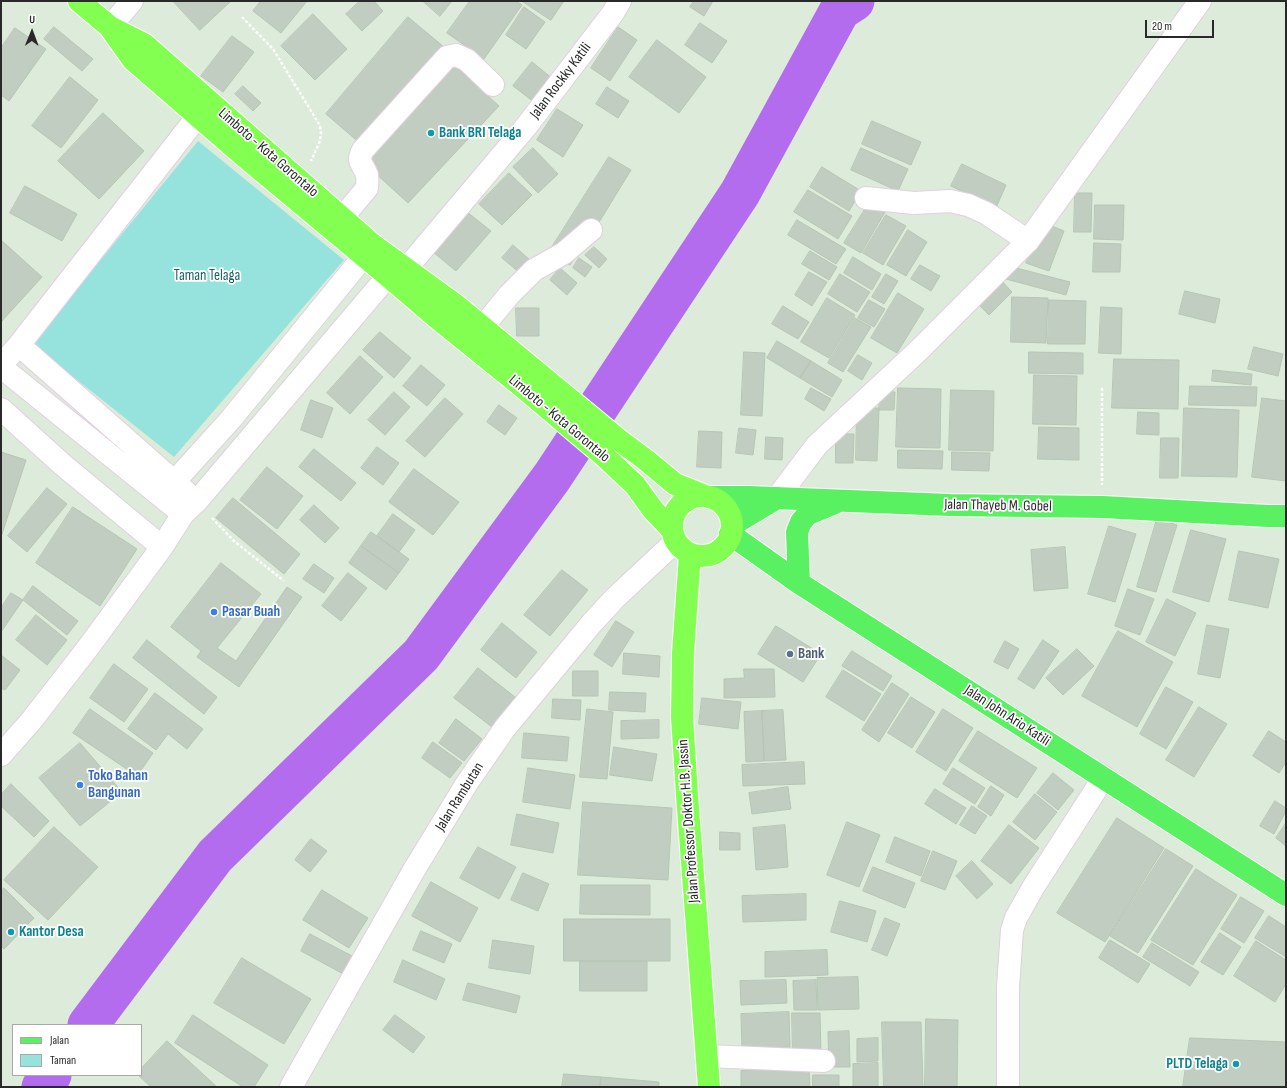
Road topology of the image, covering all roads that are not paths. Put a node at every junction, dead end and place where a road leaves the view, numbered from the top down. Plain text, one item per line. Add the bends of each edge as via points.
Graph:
1 (79, 1) edge
2 (132, 1) edge
3 (620, 1) edge
4 (1200, 1) edge
5 (110, 27) junction
6 (493, 84) dead end
7 (198, 116) junction
8 (866, 198) dead end
9 (342, 218) junction
10 (591, 230) dead end
11 (1028, 241) junction
12 (364, 256) junction
13 (397, 273) junction
14 (482, 328) junction
15 (19, 345) junction
16 (1, 366) edge
17 (548, 395) junction
18 (1, 409) edge
19 (175, 481) junction
20 (708, 497) junction
21 (777, 498) junction
22 (838, 501) junction
23 (192, 506) junction
24 (1286, 516) edge
25 (731, 530) junction
26 (679, 542) junction
27 (162, 547) junction
28 (799, 583) junction
29 (1, 755) edge
30 (1104, 777) junction
31 (1286, 895) edge
32 (707, 1056) junction
33 (824, 1061) dead end
34 (291, 1087) edge
35 (709, 1087) edge
36 (1008, 1087) edge

1 - 5 highway, Limboto - Kota Gorontalo
2 - 5 street
3 - 13 street, Jalan Rockky Katili via 525,128
4 - 11 street
5 - 7 highway via 133,60
5 - 9 highway, Limboto - Kota Gorontalo via 144,44
6 - 9 street via 467,60 456,55 447,58 363,150 359,157 366,173 367,188
7 - 12 highway
7 - 15 street
8 - 11 street via 914,203 950,201 968,205 986,213
9 - 13 highway, Limboto - Kota Gorontalo via 374,245
10 - 14 street via 564,253 534,270 508,295
11 - 21 street via 917,352 817,445
12 - 13 highway
12 - 19 street via 231,419
13 - 14 highway, Limboto - Kota Gorontalo via 457,306
13 - 17 highway, Limboto - Kota Gorontalo via 436,318
13 - 23 street, Jalan Rockky Katili
14 - 17 highway, Limboto - Kota Gorontalo
15 - 16 street
15 - 19 street
16 - 23 street
17 - 20 highway via 619,440 675,484
17 - 26 highway, Limboto - Kota Gorontalo via 602,454 635,485
18 - 27 street via 63,465
19 - 23 street
20 - 21 main road, Jalan Thayeb M. Gobel
20 - 25 highway via 719,501 726,508 731,517
20 - 26 highway via 686,500 679,506 674,514
21 - 22 main road, Jalan Thayeb M. Gobel
21 - 25 main road
22 - 24 main road, Jalan Thayeb M. Gobel via 1102,507
22 - 28 main road via 808,514 801,522 797,532
23 - 27 street, Jalan Rockky Katili
25 - 26 highway via 725,545 718,552 704,557
25 - 28 main road, Jalan John Ario Katili
26 - 32 highway, Jalan Professor Doktor H.B. Jassin via 683,653 682,717
26 - 34 street, Jalan Rambutan via 615,598 505,728 414,870
27 - 29 street, Jalan Rockky Katili via 87,649
28 - 30 main road, Jalan John Ario Katili
30 - 31 main road, Jalan John Ario Katili
30 - 36 street via 1034,886 1012,930 1008,987
32 - 33 street
32 - 35 highway, Jalan Professor Doktor H.B. Jassin

